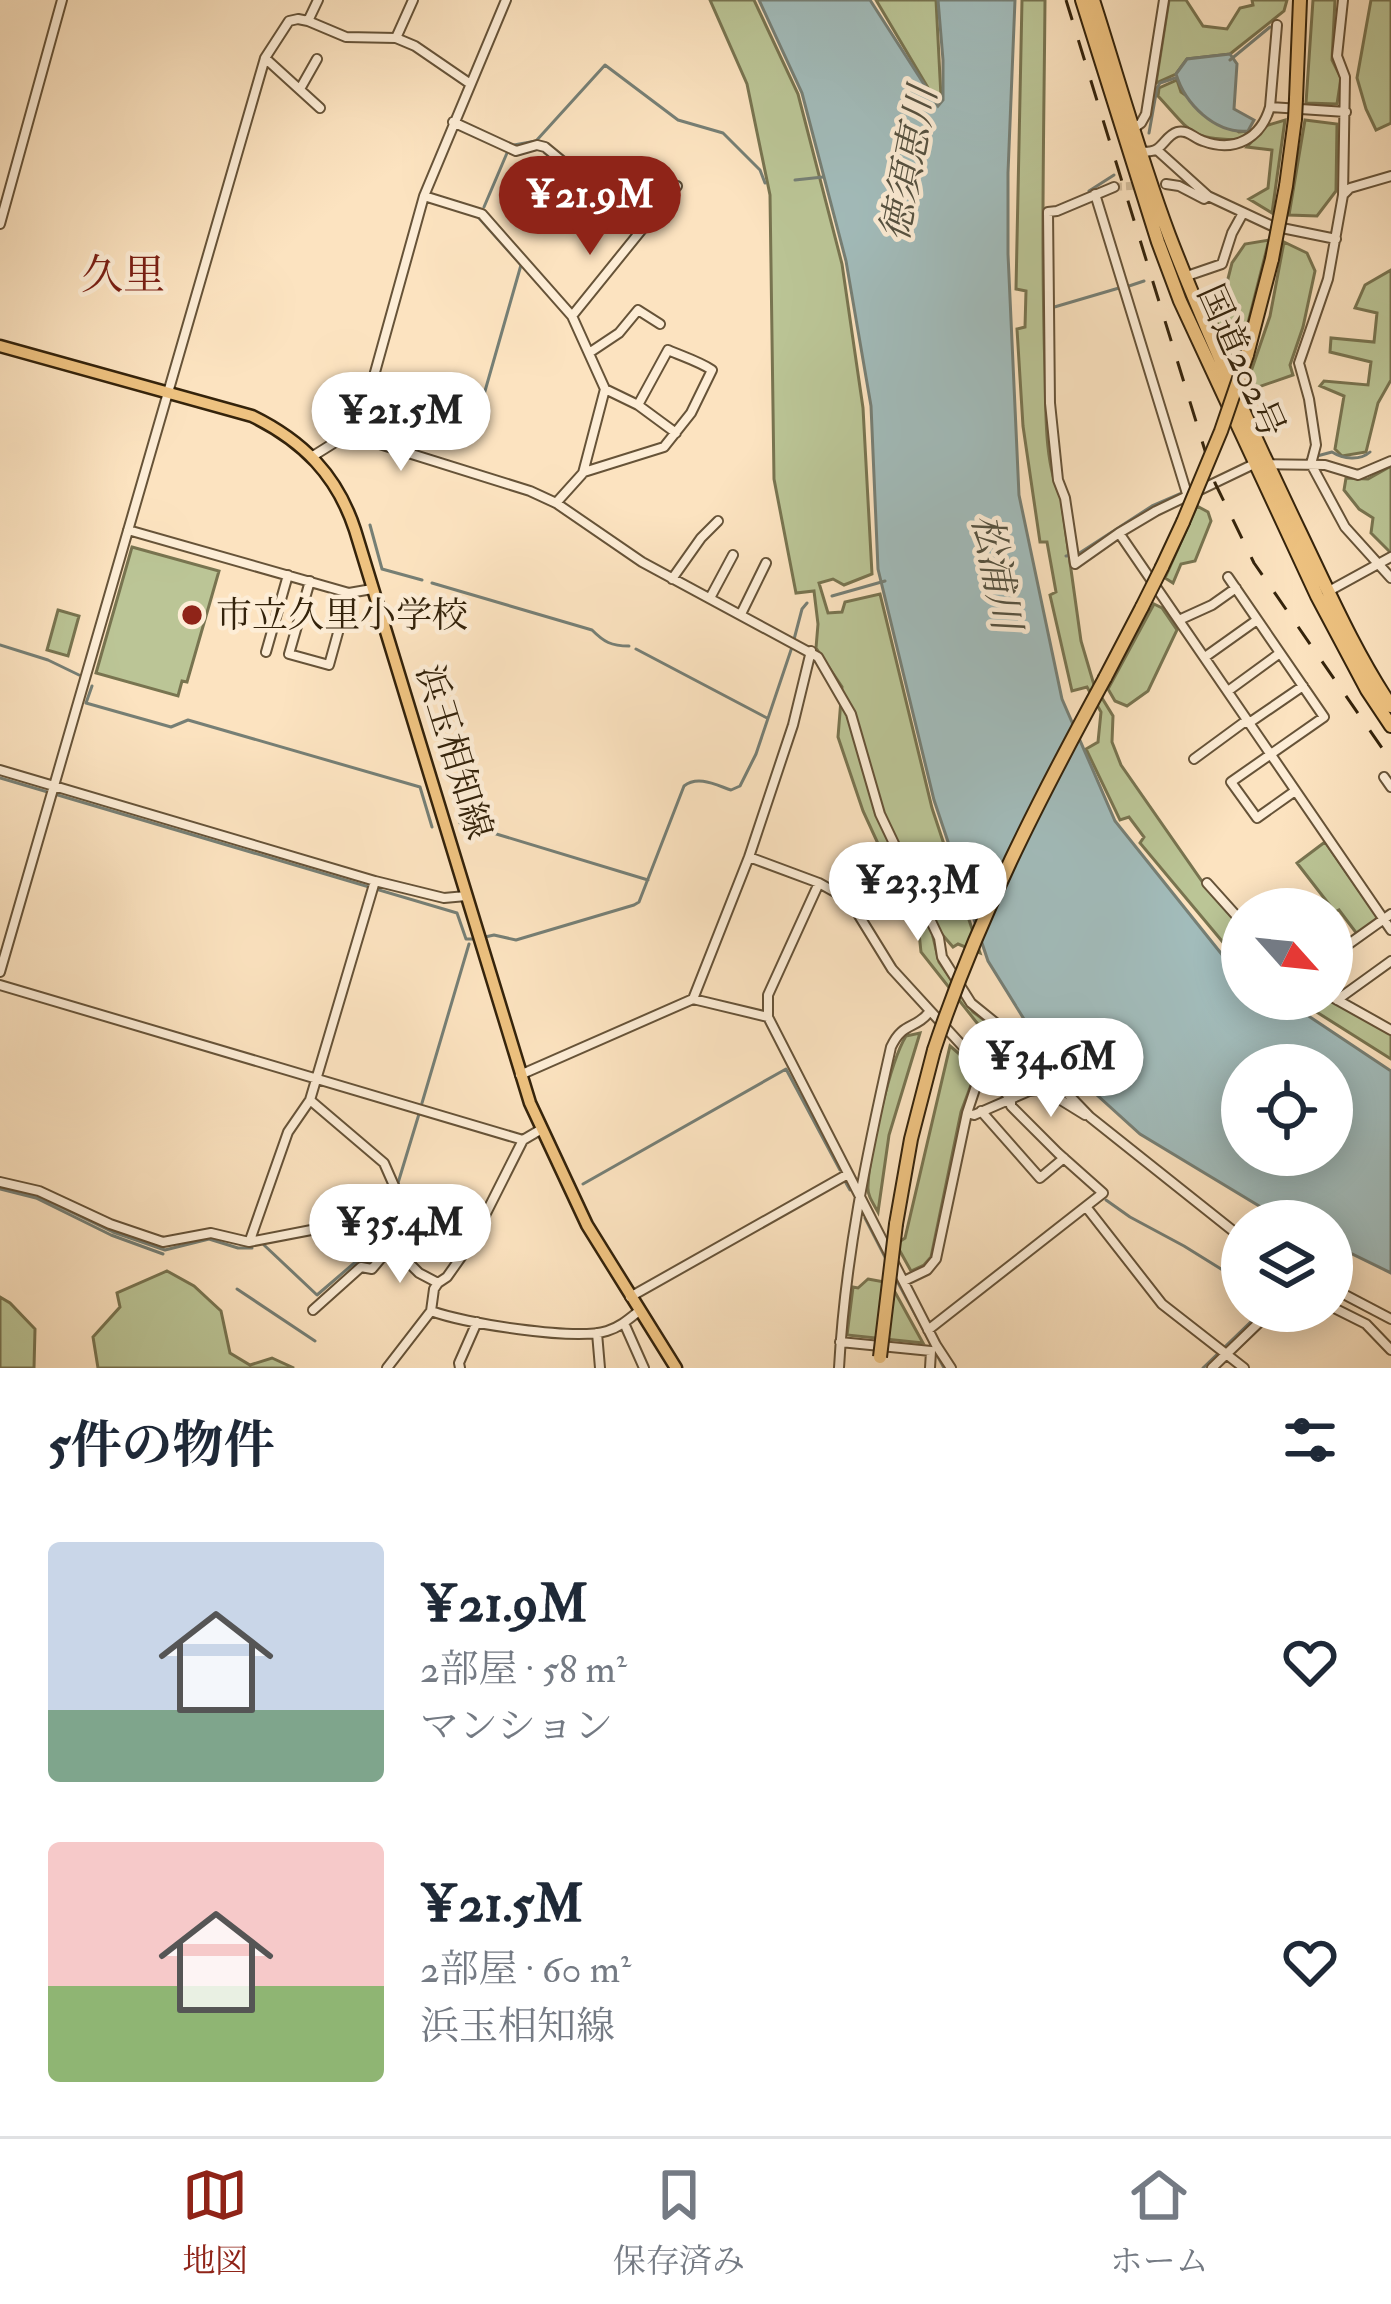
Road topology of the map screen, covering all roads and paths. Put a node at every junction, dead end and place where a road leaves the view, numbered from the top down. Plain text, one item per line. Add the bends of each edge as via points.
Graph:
1 (62, 0) edge
2 (318, 0) edge
3 (413, 0) edge
4 (506, 0) edge
5 (1082, 0) edge
6 (1093, 0) edge
7 (1164, 0) edge
8 (1300, 0) edge
9 (1343, 0) edge
10 (308, 21) junction
11 (1277, 25) dead end
12 (396, 38) junction
13 (265, 58) junction
14 (317, 58) dead end
15 (469, 83) junction
16 (300, 89) junction
17 (1270, 106) junction
18 (320, 108) dead end
19 (1346, 112) junction
20 (453, 122) junction
21 (1134, 128) junction
22 (1157, 150) junction
23 (1136, 153) junction
24 (1391, 176) edge
25 (1166, 184) tunnel mouth
26 (677, 186) dead end
27 (1114, 187) tunnel mouth
28 (1095, 194) junction
29 (1343, 195) junction
30 (424, 196) junction
31 (1208, 196) junction
32 (1243, 213) junction
33 (0, 224) edge
34 (642, 227) junction
35 (1336, 239) junction
36 (1185, 276) junction
37 (572, 316) junction
38 (660, 324) dead end
39 (0, 346) edge
40 (589, 353) junction
41 (605, 389) junction
42 (168, 391) junction
43 (638, 405) junction
44 (676, 433) junction
45 (357, 437) junction
46 (313, 456) junction
47 (1391, 461) edge
48 (1260, 463) junction
49 (1311, 464) junction
50 (583, 472) junction
51 (1188, 497) junction
52 (556, 503) junction
53 (718, 521) dead end
54 (128, 530) junction
55 (1119, 533) junction
56 (733, 555) dead end
57 (1391, 557) edge
58 (1379, 562) junction
59 (766, 563) dead end
60 (288, 575) junction
61 (1228, 577) dead end
62 (1391, 578) edge
63 (672, 579) junction
64 (310, 581) junction
65 (1236, 588) junction
66 (372, 590) junction
67 (1329, 591) junction
68 (349, 592) junction
69 (710, 598) junction
70 (741, 614) junction
71 (1179, 620) junction
72 (1257, 620) junction
73 (811, 651) junction
74 (266, 652) dead end
75 (1280, 653) junction
76 (408, 655) dead end
77 (1204, 657) junction
78 (394, 658) junction
79 (1391, 677) edge
80 (1377, 685) junction
81 (1303, 686) junction
82 (1227, 691) junction
83 (1391, 706) edge
84 (1249, 723) junction
85 (1391, 726) edge
86 (1272, 756) junction
87 (1194, 759) dead end
88 (0, 770) edge
89 (1384, 777) dead end
90 (1391, 787) edge
91 (54, 791) junction
92 (1295, 791) junction
93 (749, 856) junction
94 (819, 883) junction
95 (1207, 883) dead end
96 (373, 885) junction
97 (466, 896) junction
98 (1221, 899) edge
99 (1387, 917) edge
100 (1391, 930) edge
101 (1353, 941) edge
102 (1391, 961) edge
103 (0, 972) edge
104 (0, 986) edge
105 (1353, 986) edge
106 (693, 999) junction
107 (1353, 1009) edge
108 (930, 1011) junction
109 (768, 1017) junction
110 (1391, 1018) edge
111 (1386, 1027) edge
112 (982, 1068) junction
113 (520, 1075) junction
114 (314, 1079) junction
115 (1011, 1099) junction
116 (310, 1100) junction
117 (981, 1112) junction
118 (967, 1113) junction
119 (1090, 1117) junction
120 (540, 1130) junction
121 (523, 1140) junction
122 (1064, 1159) junction
123 (848, 1174) junction
124 (0, 1182) edge
125 (859, 1192) junction
126 (1087, 1208) junction
127 (1221, 1221) edge
128 (249, 1242) junction
129 (390, 1244) junction
130 (904, 1281) junction
131 (438, 1282) junction
132 (630, 1297) junction
133 (1353, 1299) edge
134 (313, 1310) dead end
135 (431, 1311) junction
136 (639, 1311) junction
137 (1353, 1318) edge
138 (1391, 1319) edge
139 (477, 1322) junction
140 (624, 1323) junction
141 (928, 1330) junction
142 (1249, 1332) edge
143 (597, 1333) junction
144 (840, 1342) junction
145 (933, 1348) junction
146 (1391, 1350) edge
147 (1225, 1354) junction
148 (880, 1363) edge
149 (386, 1368) edge
150 (460, 1368) edge
151 (600, 1368) edge
152 (644, 1368) edge
153 (676, 1368) edge
154 (839, 1368) edge
155 (930, 1368) edge
156 (951, 1368) edge
157 (1212, 1368) edge
158 (1244, 1368) edge

1 - 33 street
2 - 10 street
3 - 12 street
4 - 15 street
5 - 23 highway, 国道202号
6 - 21 highway, 国道202号
7 - 21 street via 1146,114
8 - 148 highway, bridge via 1286,187 1247,355 1183,522 992,897 952,997 911,1139
9 - 19 street via 1337,56
10 - 12 street via 346,37
10 - 13 street via 289,21
11 - 17 street
12 - 15 street
13 - 16 street
13 - 42 street
14 - 16 street
15 - 20 street
16 - 18 street
17 - 19 street
17 - 22 street via 1243,144 1208,143 1181,131
19 - 29 street
20 - 30 street
20 - 34 street via 516,152 544,147
21 - 23 highway, 国道202号
22 - 23 street
22 - 31 street
23 - 36 highway, 国道202号
23 - 48 highway, 国道202号 via 1180,301
24 - 29 street
25 - 31 street
26 - 34 street
27 - 28 street
28 - 51 street
28 - 55 street via 1048,212 1050,404 1075,564
29 - 35 street
30 - 37 street via 482,214
30 - 45 street
31 - 32 street
32 - 35 street
32 - 36 street via 1222,264
34 - 37 street
35 - 49 street via 1299,363 1316,445
36 - 48 highway, 国道202号
37 - 40 street
38 - 40 street via 638,310
39 - 42 main road, 浜玉相知線
40 - 41 street
41 - 43 street
41 - 50 street
42 - 46 main road, 浜玉相知線 via 252,416
42 - 54 street
43 - 44 street
43 - 44 street via 668,350 712,370
44 - 50 street via 664,447
45 - 46 street
45 - 52 street
46 - 66 main road, 浜玉相知線 via 346,504
47 - 49 street via 1358,475
48 - 49 street
48 - 51 street
48 - 67 highway, 国道202号
48 - 85 highway, 国道202号 via 1327,615
49 - 58 street via 1345,527
50 - 52 street
51 - 55 street
52 - 63 street
53 - 63 street
54 - 60 street
54 - 91 street
55 - 71 street
56 - 69 street
57 - 58 street
58 - 62 street
58 - 67 street
59 - 70 street
60 - 64 street
60 - 74 street
61 - 65 street
63 - 69 street
64 - 68 street
64 - 68 street via 289,653 329,665
65 - 71 street
65 - 72 street
66 - 68 street
66 - 78 main road, 浜玉相知線
67 - 80 highway, 国道202号
69 - 70 street
70 - 73 street
71 - 77 street
72 - 75 street
72 - 77 street
73 - 93 street
73 - 119 street via 851,713 880,814 951,975
75 - 81 street
75 - 82 street
76 - 78 street
77 - 82 street
78 - 97 main road, 浜玉相知線
79 - 80 street
80 - 83 highway, 国道202号
81 - 84 street
81 - 86 street via 1324,718
82 - 84 street
84 - 86 street
84 - 87 street
86 - 92 street
86 - 92 street via 1231,782 1257,818
88 - 91 street
89 - 90 street
91 - 96 street
91 - 103 street
92 - 99 street
93 - 94 street
93 - 106 street
94 - 108 street via 855,910 892,970
94 - 109 street via 768,995
95 - 98 street
96 - 97 street
96 - 114 street
97 - 113 main road, 浜玉相知線
99 - 100 street
99 - 101 street
102 - 105 street
104 - 114 street
106 - 109 street
106 - 113 street
107 - 111 street
108 - 112 street
108 - 125 street via 891,1046
109 - 123 street
110 - 111 street
112 - 115 street
112 - 118 street
113 - 120 main road, 浜玉相知線
114 - 116 street
114 - 121 street
115 - 117 street
115 - 119 street via 1043,1090
115 - 122 street
116 - 128 street via 287,1132
116 - 129 street via 384,1163 399,1197 385,1221
117 - 118 street
117 - 122 street via 1040,1178
118 - 130 street via 936,1258
119 - 127 street
120 - 121 street
120 - 132 main road, 浜玉相知線
121 - 131 street via 472,1243
122 - 126 street via 1103,1193
123 - 125 street
123 - 132 street
124 - 128 street via 151,1240 211,1233
125 - 130 street
125 - 144 street
126 - 141 street
126 - 147 street via 1162,1304
128 - 129 street via 332,1226
129 - 131 street via 418,1274
129 - 134 street via 372,1269 361,1267
130 - 141 street
131 - 135 street
132 - 136 main road, 浜玉相知線
133 - 138 street
135 - 139 street
135 - 149 street
136 - 140 street
136 - 153 main road, 浜玉相知線
137 - 146 street
139 - 143 street
139 - 150 street
140 - 143 street
140 - 152 street
141 - 145 street
142 - 147 street
143 - 151 street
144 - 145 street
144 - 154 street
145 - 155 street
145 - 156 street
147 - 157 street
147 - 158 street

